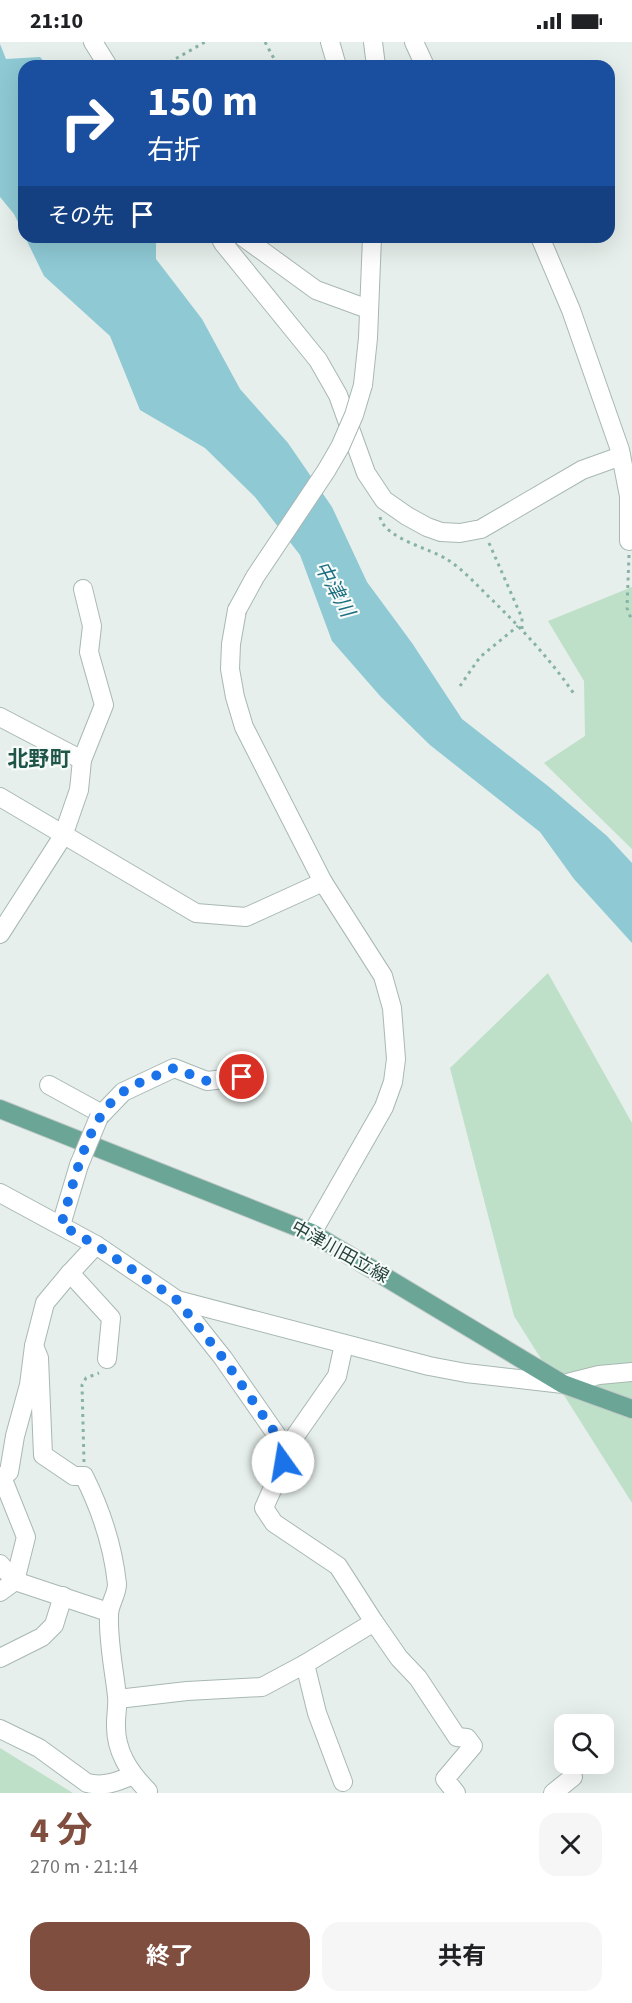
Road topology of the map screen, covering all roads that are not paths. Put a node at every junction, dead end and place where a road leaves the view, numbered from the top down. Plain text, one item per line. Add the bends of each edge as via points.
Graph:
1 (93, 42) edge
2 (330, 42) edge
3 (373, 42) edge
4 (414, 42) edge
5 (104, 60) edge
6 (335, 60) edge
7 (375, 60) edge
8 (422, 60) edge
9 (223, 243) edge
10 (251, 243) edge
11 (374, 243) edge
12 (543, 243) edge
13 (368, 309) junction
14 (621, 456) junction
15 (629, 541) road end
16 (84, 589) dead end
17 (0, 717) edge
18 (82, 760) junction
19 (0, 797) edge
20 (63, 836) junction
21 (323, 882) junction
22 (0, 934) edge
23 (242, 1077) dead end
24 (49, 1085) dead end
25 (0, 1109) edge
26 (100, 1115) junction
27 (0, 1193) edge
28 (61, 1225) junction
29 (312, 1233) junction
30 (96, 1245) junction
31 (70, 1273) junction
32 (177, 1300) junction
33 (344, 1344) junction
34 (34, 1346) junction
35 (107, 1359) road end
36 (632, 1372) edge
37 (563, 1384) junction
38 (632, 1409) edge
39 (284, 1452) junction
40 (0, 1564) edge
41 (15, 1581) junction
42 (0, 1592) edge
43 (63, 1596) junction
44 (108, 1612) junction
45 (374, 1623) junction
46 (0, 1658) edge
47 (305, 1664) junction
48 (118, 1700) junction
49 (0, 1729) edge
50 (133, 1775) junction
51 (573, 1777) dead end
52 (343, 1782) dead end
53 (148, 1791) dead end
54 (456, 1793) edge
55 (553, 1793) edge

1 - 5 street
2 - 6 street
3 - 7 street
4 - 8 street
9 - 14 street via 318,360 338,394 366,473 387,502 407,516 441,532 460,533 484,526 582,470
10 - 13 street via 316,290
11 - 13 street
12 - 14 street via 571,310
13 - 21 street, bridge via 363,385 354,416 326,471 237,610 231,644 230,669 244,727
14 - 15 street via 629,496
16 - 18 street via 92,626 89,652 104,705
17 - 18 street
18 - 20 street via 79,790
19 - 20 street
20 - 21 street via 196,913 246,917
20 - 22 street
21 - 29 street via 383,976 392,1008 396,1059 384,1107
23 - 26 street via 207,1081 174,1068 123,1092
24 - 26 street
25 - 29 main road, 中津川田立線
26 - 28 street, bridge
27 - 28 street
28 - 30 street
29 - 37 main road, 中津川田立線
30 - 31 street
30 - 32 street
31 - 34 street via 45,1304
31 - 35 street via 111,1318
32 - 33 street
32 - 39 street via 223,1358 280,1440
33 - 37 street via 466,1373
33 - 39 street via 337,1376
34 - 41 street via 9,1472 2,1477 26,1537
34 - 44 street via 39,1358 43,1455 74,1476 84,1476 112,1548 117,1588
36 - 37 street
37 - 38 main road, 中津川田立線
39 - 45 street via 264,1508 274,1522 338,1566
40 - 41 street
41 - 42 street
41 - 43 street
43 - 44 street
43 - 46 street via 54,1625 42,1637
44 - 48 street
45 - 47 street
45 - 54 street via 418,1678 457,1737 466,1738 473,1746 446,1779
47 - 48 street via 262,1687
47 - 52 street via 317,1713
48 - 50 street via 117,1742
49 - 50 street via 39,1748 87,1783 114,1783
50 - 53 street
51 - 55 street

